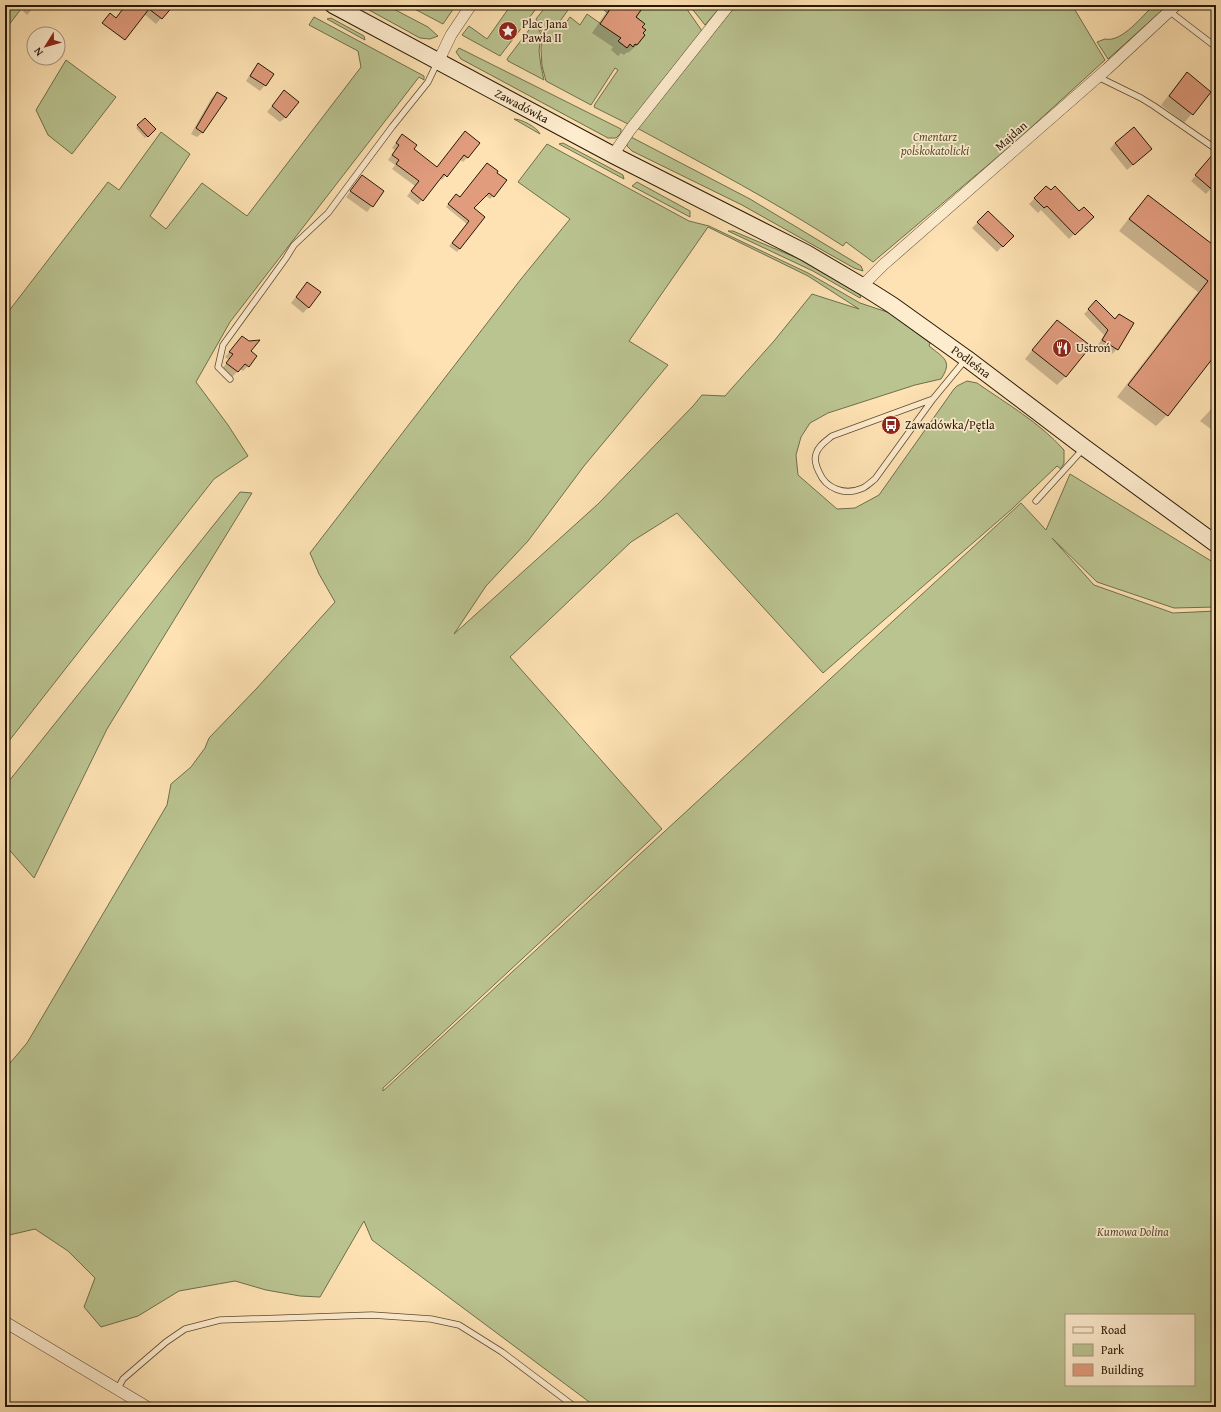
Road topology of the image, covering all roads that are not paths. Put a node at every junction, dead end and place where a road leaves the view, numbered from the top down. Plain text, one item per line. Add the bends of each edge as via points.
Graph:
1 (333, 5) edge
2 (471, 5) edge
3 (729, 5) edge
4 (1172, 8) edge
5 (1216, 47) edge
6 (438, 62) junction
7 (1098, 77) junction
8 (1216, 149) edge
9 (613, 155) junction
10 (710, 205) joint
11 (862, 286) junction
12 (966, 358) junction
13 (230, 379) dead end
14 (933, 399) junction
15 (1085, 448) junction
16 (1036, 501) dead end
17 (1216, 544) edge
18 (5, 1322) edge
19 (117, 1390) junction
20 (147, 1407) edge
21 (575, 1407) edge

1 - 6 main road, Zawadówka
2 - 6 street via 451,35
3 - 9 street
4 - 5 lane
4 - 7 street, Majdan
6 - 9 main road, Zawadówka
6 - 13 lane via 428,82 328,213 294,245 223,345 218,367
7 - 8 lane via 1147,102
7 - 11 street, Majdan
9 - 10 main road, Zawadówka
10 - 11 main road, Podleśna
11 - 12 main road, Podleśna
12 - 14 lane
12 - 15 main road, Podleśna
14 - 14 lane via 832,436 822,443 816,454 815,464 820,475 828,485 838,491 849,492 863,488 875,479
15 - 16 lane
15 - 17 main road, Podleśna
18 - 19 street
19 - 20 street
19 - 21 lane via 123,1379 185,1329 220,1320 372,1316 431,1319 459,1325 502,1352

